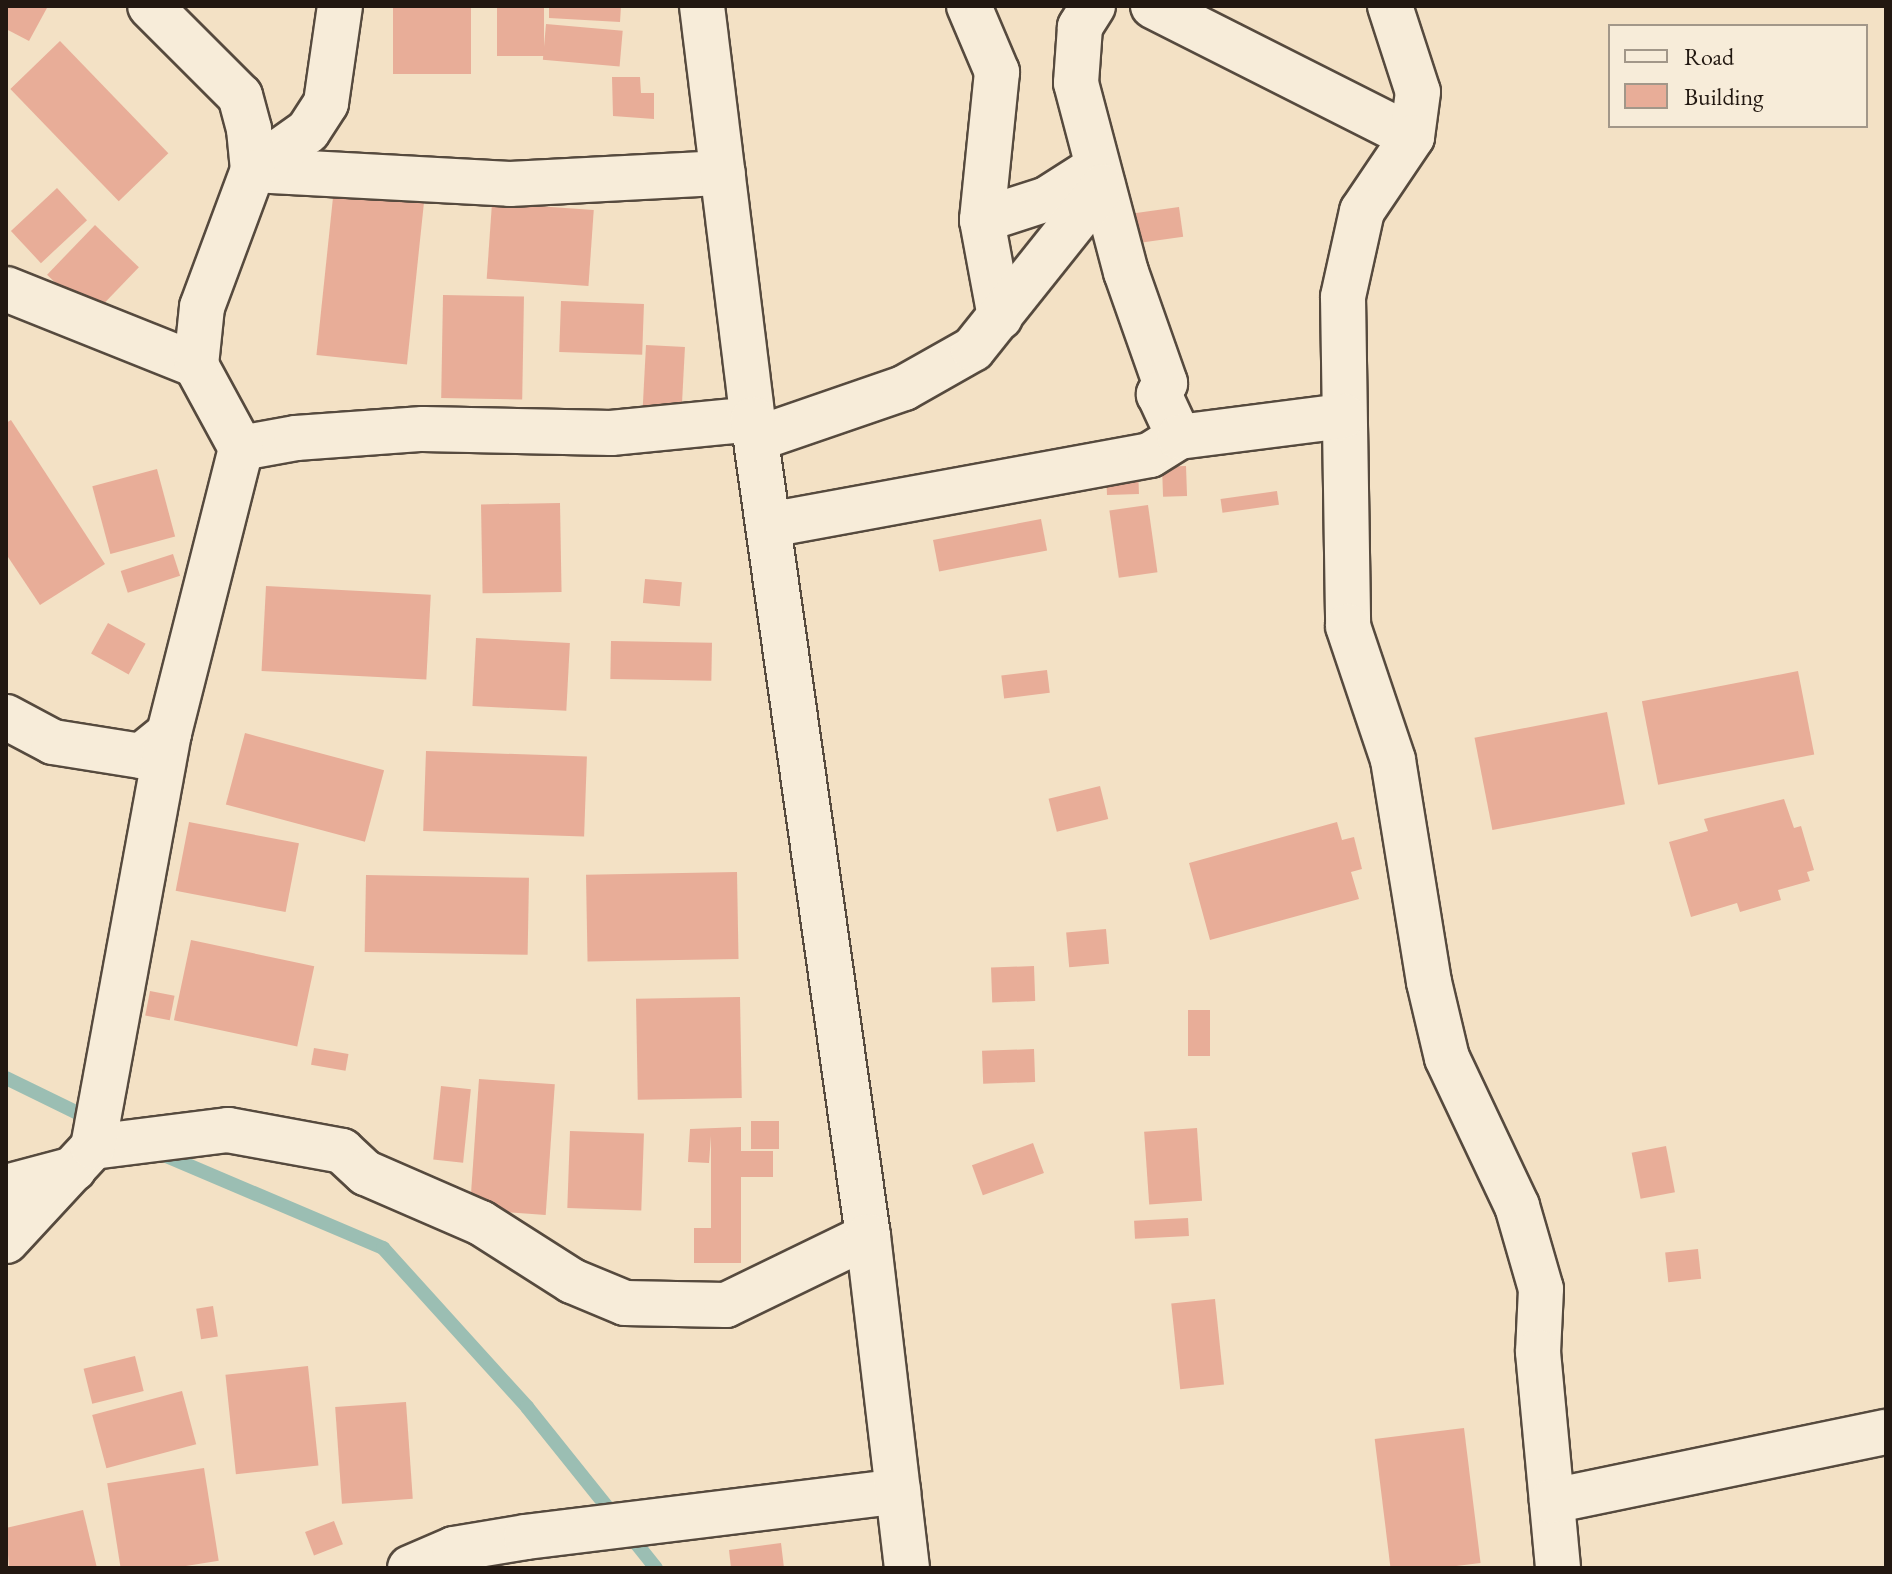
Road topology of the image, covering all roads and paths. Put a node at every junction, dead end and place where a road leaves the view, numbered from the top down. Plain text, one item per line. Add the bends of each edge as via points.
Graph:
1 (150, 6) edge
2 (340, 6) edge
3 (702, 6) edge
4 (969, 6) edge
5 (1093, 6) edge
6 (1153, 6) edge
7 (1390, 6) edge
8 (1412, 137) junction
9 (253, 170) junction
10 (723, 173) junction
11 (1100, 177) junction
12 (982, 220) junction
13 (6, 289) edge
14 (1000, 317) junction
15 (196, 365) junction
16 (1344, 416) junction
17 (755, 429) junction
18 (1179, 437) junction
19 (241, 448) junction
20 (769, 525) junction
21 (6, 717) edge
22 (169, 733) junction
23 (84, 1158) junction
24 (6, 1187) edge
25 (868, 1236) junction
26 (6, 1241) edge
27 (1886, 1432) edge
28 (898, 1491) junction
29 (1552, 1501) junction
30 (410, 1568) edge
31 (907, 1568) edge
32 (1558, 1568) edge

1 - 9 street via 240,96
2 - 9 street via 326,103 308,131
3 - 10 street
4 - 12 street via 997,72
5 - 11 street via 1080,27 1076,83
6 - 8 street
7 - 8 street via 1418,92
8 - 16 street via 1362,211 1343,297
9 - 10 street via 510,184
9 - 15 street via 202,307
10 - 17 street
11 - 12 street
11 - 14 street
11 - 18 street via 1165,383 1159,394
12 - 14 street
13 - 15 street
14 - 17 street via 973,349 904,388
15 - 19 street
16 - 18 street
16 - 29 street via 1348,626 1393,760 1429,982 1447,1058 1517,1206 1541,1289 1538,1352
17 - 19 street via 423,429 296,438
17 - 20 street
18 - 20 street via 1150,455
19 - 22 street
20 - 25 street
21 - 22 street via 53,742 141,756
22 - 23 street
23 - 24 street
23 - 25 street via 228,1130 342,1151 366,1173 481,1223 572,1281 625,1303 726,1305
23 - 26 street
25 - 28 street
27 - 29 street
28 - 30 street via 526,1537 454,1549
28 - 31 street
29 - 32 street

